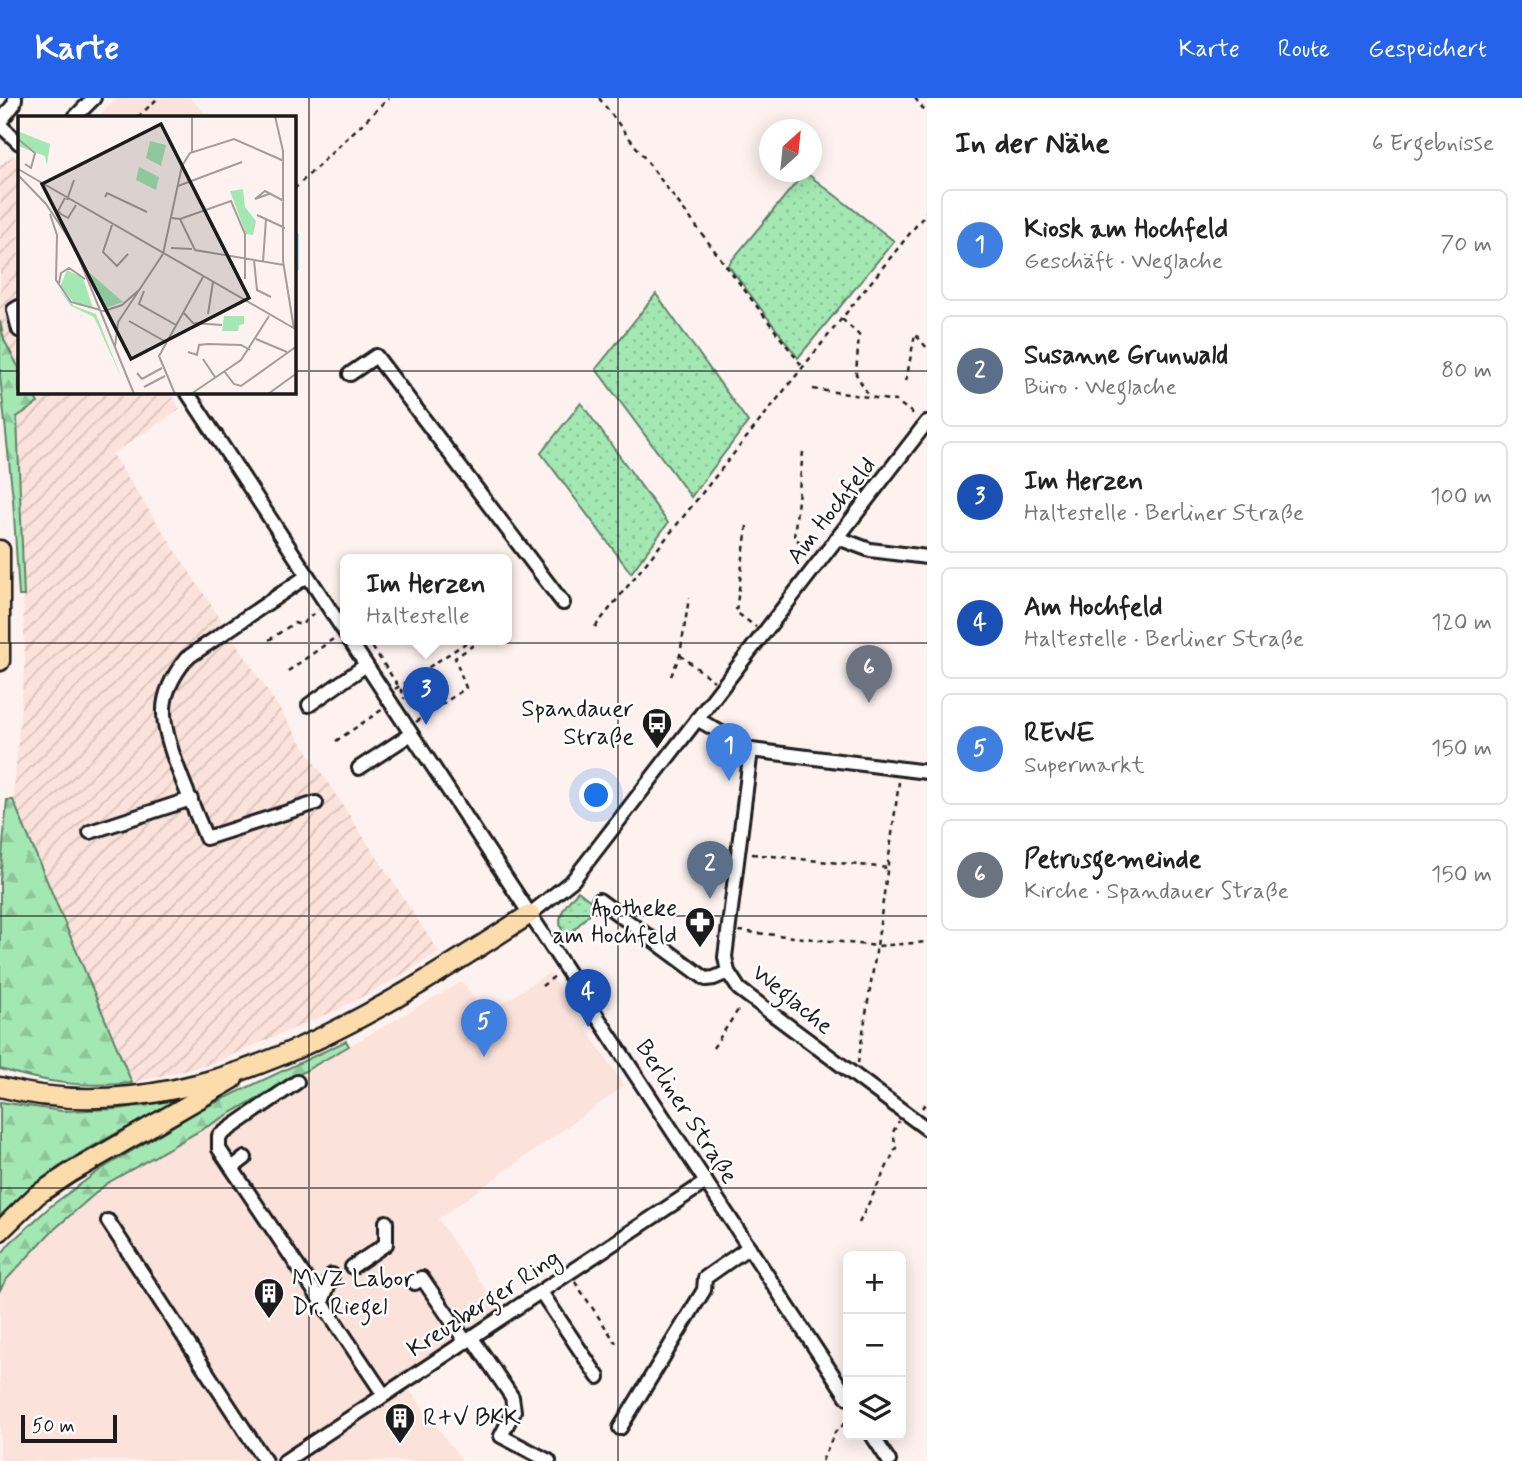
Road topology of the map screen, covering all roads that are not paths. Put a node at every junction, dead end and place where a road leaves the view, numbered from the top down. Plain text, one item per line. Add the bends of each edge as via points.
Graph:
1 (15, 98) edge
2 (94, 98) edge
3 (76, 116) edge
4 (0, 123) edge
5 (18, 142) edge
6 (18, 308) edge
7 (18, 326) edge
8 (350, 374) dead end
9 (188, 394) edge
10 (927, 423) edge
11 (838, 538) junction
12 (0, 550) edge
13 (927, 557) edge
14 (307, 576) junction
15 (564, 603) dead end
16 (340, 626) edge
17 (353, 645) edge
18 (0, 661) edge
19 (366, 665) junction
20 (309, 705) dead end
21 (697, 719) junction
22 (409, 731) junction
23 (751, 750) junction
24 (359, 768) dead end
25 (927, 772) edge
26 (191, 799) junction
27 (316, 803) dead end
28 (90, 832) dead end
29 (599, 900) dead end
30 (530, 914) junction
31 (728, 972) junction
32 (264, 1062) junction
33 (297, 1082) dead end
34 (0, 1087) edge
35 (927, 1129) edge
36 (245, 1158) dead end
37 (232, 1168) junction
38 (706, 1182) junction
39 (108, 1221) dead end
40 (386, 1222) dead end
41 (0, 1231) edge
42 (749, 1247) junction
43 (352, 1267) dead end
44 (332, 1275) dead end
45 (422, 1278) dead end
46 (541, 1292) junction
47 (322, 1302) junction
48 (469, 1340) junction
49 (598, 1377) dead end
50 (843, 1390) edge
51 (384, 1395) junction
52 (620, 1428) dead end
53 (875, 1440) edge
54 (542, 1460) edge
55 (265, 1461) edge
56 (285, 1461) edge
57 (889, 1461) edge

1 - 4 street
2 - 3 street
4 - 5 street
6 - 7 street via 14,310
8 - 15 street via 376,356
9 - 14 street, Berliner Straße
10 - 11 street, Am Hochfeld
11 - 13 street via 870,550
11 - 21 street, Am Hochfeld
12 - 18 highway
14 - 16 street, Berliner Straße
14 - 26 street via 196,652 176,672 164,712
17 - 19 street, Berliner Straße
19 - 20 street
19 - 22 street, Berliner Straße
21 - 23 street
21 - 30 street, Am Hochfeld via 572,880
22 - 24 street
22 - 30 street, Berliner Straße
23 - 25 street
23 - 31 street, Weglache via 725,957
26 - 27 street via 206,838
26 - 28 street
29 - 31 street via 706,978
30 - 32 highway via 380,1008
30 - 38 street, Berliner Straße
31 - 35 street, Weglache via 739,989
32 - 34 highway via 189,1085 115,1098 60,1099
32 - 41 highway via 70,1173 37,1195
33 - 37 street via 219,1136 219,1149
36 - 37 street
37 - 47 street
38 - 42 street, Berliner Straße
38 - 46 street, Kreuzberger Ring
39 - 55 street
40 - 43 street via 386,1244
42 - 50 street, Berliner Straße
42 - 52 street via 705,1278 704,1290
44 - 47 street
45 - 48 street
46 - 48 street, Kreuzberger Ring
46 - 49 street
47 - 51 street
48 - 51 street, Kreuzberger Ring
48 - 54 street via 512,1397 514,1411 501,1436
51 - 56 street, Kreuzberger Ring
53 - 57 street

